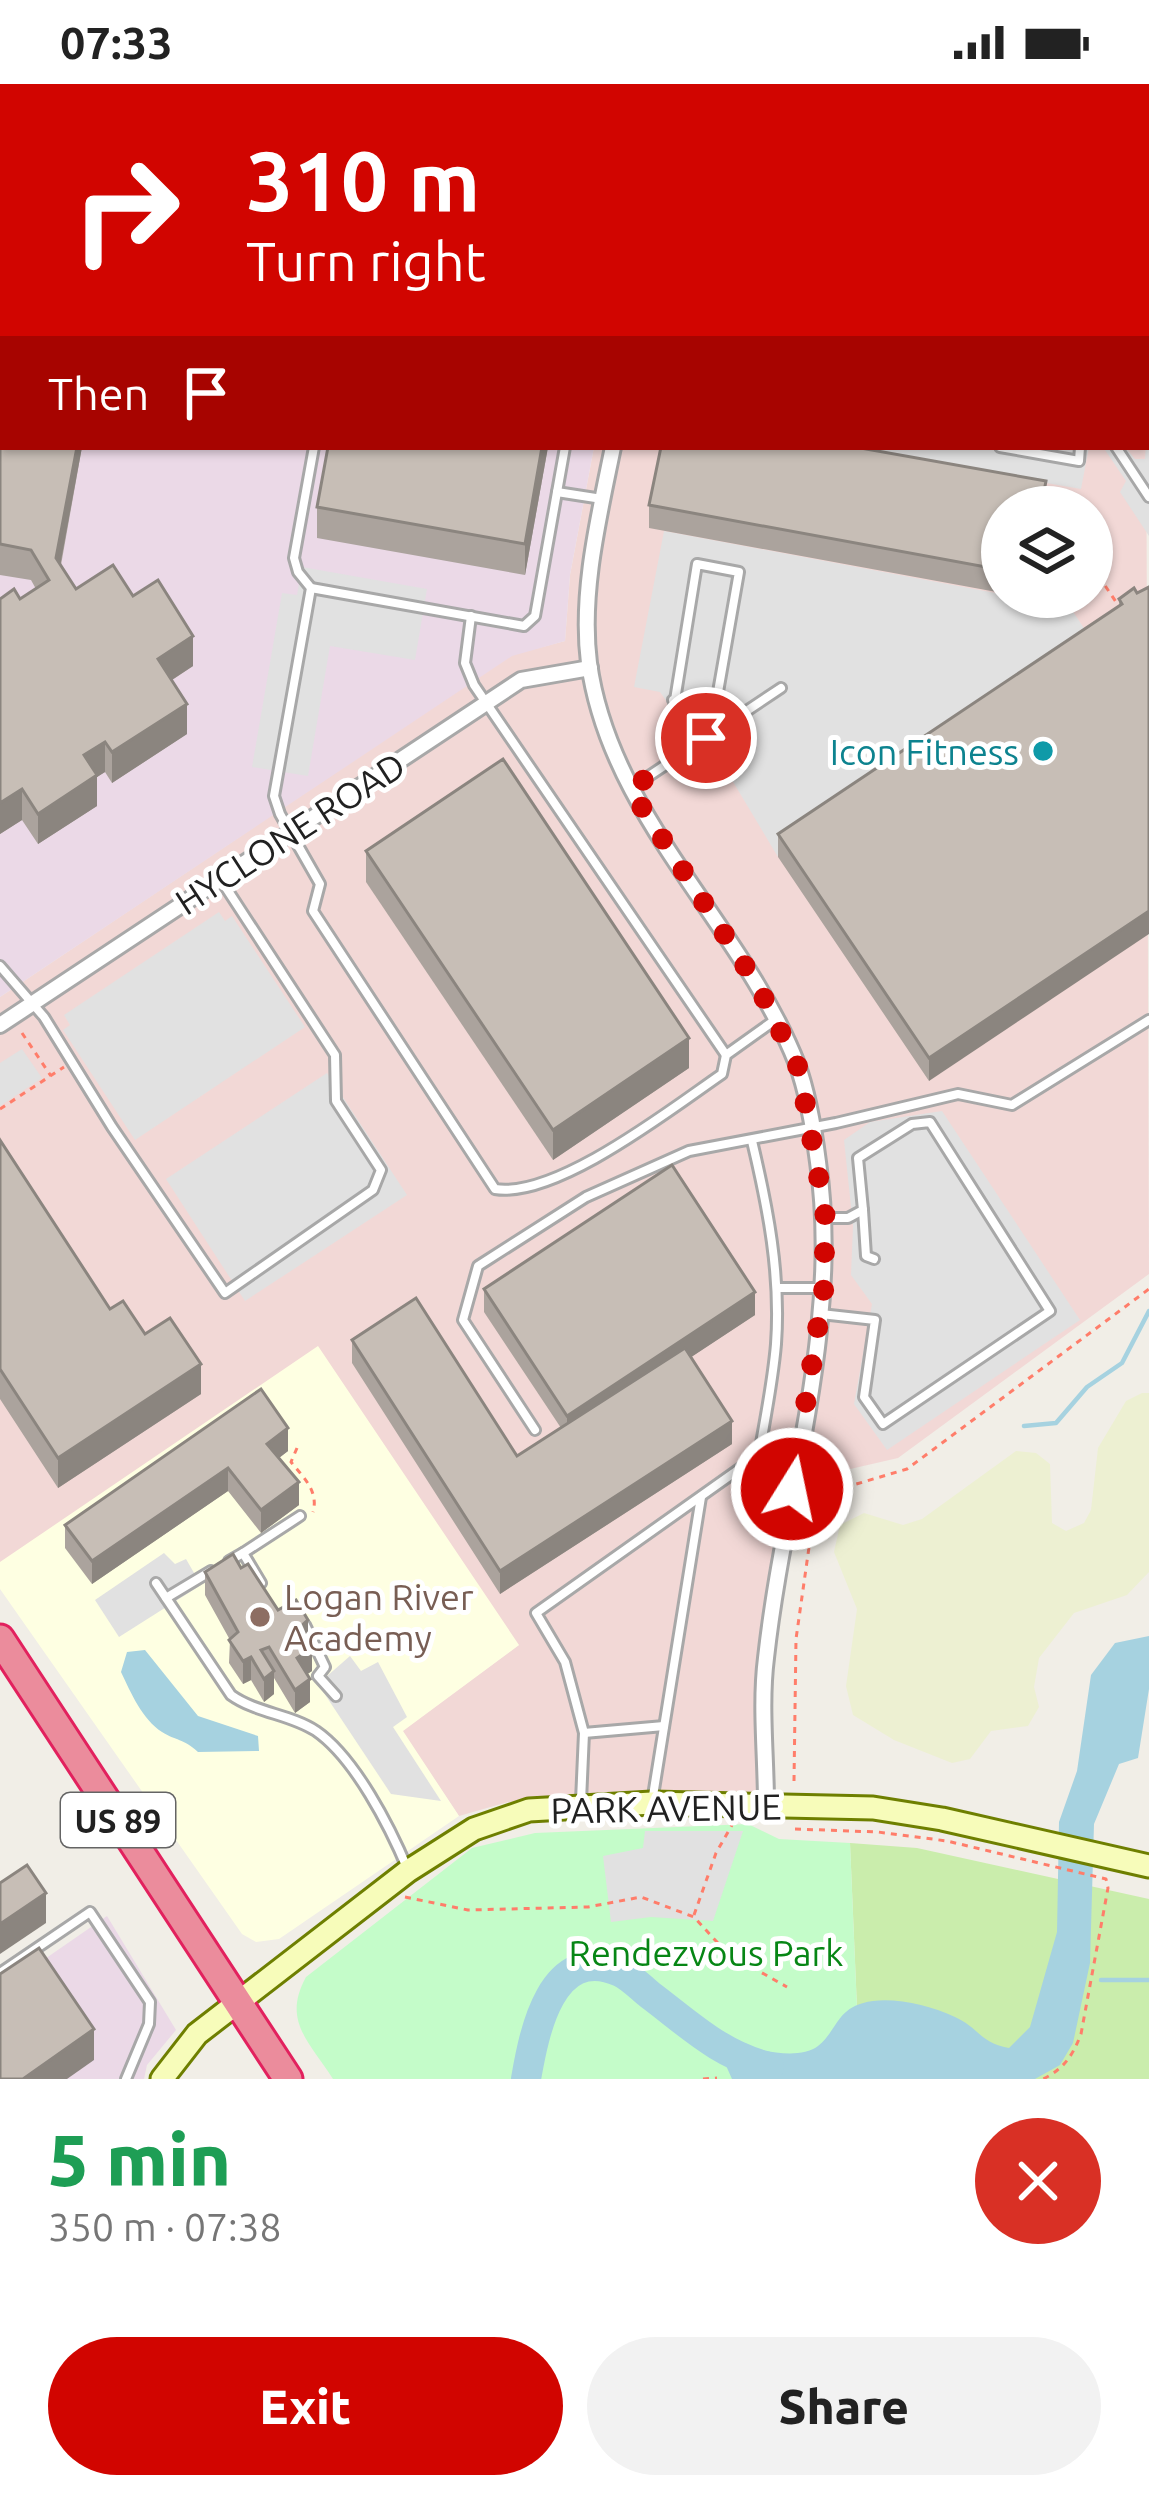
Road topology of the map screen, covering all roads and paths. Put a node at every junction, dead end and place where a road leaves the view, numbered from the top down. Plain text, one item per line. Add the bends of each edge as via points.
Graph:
1 (313, 450) edge
2 (564, 450) edge
3 (612, 450) edge
4 (1017, 450) edge
5 (1080, 450) edge
6 (1118, 450) edge
7 (556, 492) junction
8 (1149, 497) edge
9 (604, 499) junction
10 (311, 588) junction
11 (1113, 598) edge
12 (1121, 610) edge
13 (471, 616) junction
14 (590, 668) junction
15 (781, 688) dead end
16 (673, 700) junction
17 (488, 702) junction
18 (679, 758) junction
19 (630, 789) junction
20 (291, 832) junction
21 (220, 880) junction
22 (0, 966) edge
23 (32, 1004) junction
24 (776, 1018) junction
25 (1149, 1019) edge
26 (0, 1025) edge
27 (22, 1033) dead end
28 (726, 1055) junction
29 (72, 1062) junction
30 (51, 1076) junction
31 (0, 1109) edge
32 (811, 1128) junction
33 (752, 1141) junction
34 (863, 1210) junction
35 (825, 1217) junction
36 (874, 1259) dead end
37 (777, 1288) junction
38 (824, 1288) junction
39 (1149, 1288) edge
40 (821, 1314) junction
41 (536, 1430) dead end
42 (800, 1442) junction
43 (297, 1448) dead end
44 (759, 1455) junction
45 (701, 1496) junction
46 (300, 1516) joint
47 (243, 1552) junction
48 (156, 1583) dead end
49 (262, 1587) edge
50 (166, 1598) junction
51 (303, 1621) edge
52 (0, 1639) edge
53 (336, 1696) dead end
54 (664, 1726) junction
55 (584, 1733) junction
56 (794, 1781) dead end
57 (652, 1803) junction
58 (755, 1804) junction
59 (580, 1806) junction
60 (795, 1829) dead end
61 (1099, 1865) junction
62 (1149, 1866) edge
63 (408, 1871) junction
64 (380, 1892) junction
65 (694, 1917) junction
66 (0, 1973) edge
67 (787, 1987) dead end
68 (237, 2002) junction
69 (717, 2078) edge
70 (126, 2079) edge
71 (162, 2079) edge
72 (288, 2079) edge
73 (703, 2079) edge
74 (1043, 2079) edge

1 - 10 lane via 294,558
2 - 7 lane
3 - 9 street
4 - 5 lane via 1078,461
6 - 8 lane
7 - 9 lane
7 - 13 lane via 535,616 524,626
9 - 14 street via 586,629
10 - 13 lane
10 - 20 lane via 274,796
11 - 12 path
13 - 17 lane via 465,663
14 - 17 street, HYCLONE ROAD via 521,680
14 - 19 street via 604,731
15 - 18 lane
16 - 16 lane via 697,564 739,572 718,692 696,703
16 - 18 lane via 669,737
17 - 20 street, HYCLONE ROAD
17 - 28 lane
18 - 19 lane
19 - 24 street
20 - 21 street, HYCLONE ROAD
20 - 28 lane via 320,884 313,911 495,1189 516,1192 604,1154 722,1074
21 - 23 street, HYCLONE ROAD
21 - 29 lane via 334,1054 336,1101 381,1169 373,1190 225,1293
22 - 23 lane
23 - 26 street, HYCLONE ROAD
23 - 29 lane
24 - 28 lane
24 - 32 street via 799,1069
25 - 32 lane via 1012,1105 958,1094
27 - 30 path
29 - 30 path
30 - 31 path
32 - 33 lane
32 - 35 street
33 - 37 lane
33 - 41 lane via 657,1162 478,1265 463,1320
34 - 35 lane
34 - 36 lane via 866,1256
34 - 40 lane via 858,1158 912,1124 930,1122 1050,1311 883,1424 864,1397 875,1320
35 - 38 street
37 - 38 lane
37 - 44 lane
38 - 40 street
39 - 56 path via 907,1469 815,1505 796,1639
40 - 42 street
42 - 44 lane
42 - 58 street via 765,1662
43 - 46 path via 291,1462 316,1501 313,1514
44 - 45 lane
45 - 54 lane
45 - 55 lane via 536,1612 565,1662
46 - 47 lane
47 - 49 lane
47 - 50 lane
48 - 50 lane
50 - 63 lane via 231,1695 314,1730 337,1751 390,1827
51 - 53 lane via 325,1667 318,1676
52 - 68 highway, US 89
54 - 55 lane
54 - 57 lane
55 - 59 lane
57 - 58 street, PARK AVENUE
57 - 59 street, PARK AVENUE
58 - 61 street, PARK AVENUE via 873,1808 1042,1842
58 - 65 path via 716,1853
59 - 63 street, PARK AVENUE via 529,1810 474,1829
60 - 61 path via 878,1832 1027,1861
61 - 62 street, PARK AVENUE
61 - 74 path via 1108,1888 1082,2034 1072,2057
63 - 64 street, PARK AVENUE
64 - 65 path via 468,1910 641,1897
64 - 68 street, PARK AVENUE
65 - 67 path via 727,1953
66 - 70 lane via 89,1912 150,2002
68 - 71 street, PARK AVENUE via 196,2035
68 - 72 highway, US 89
69 - 73 path

